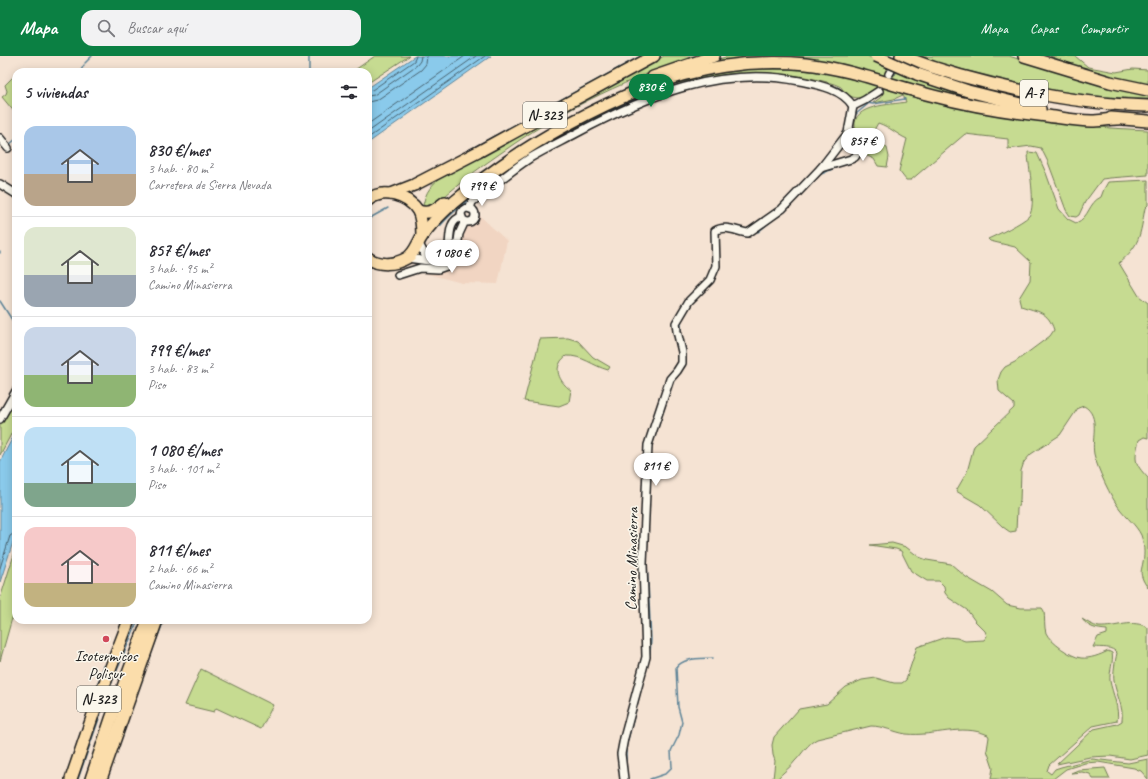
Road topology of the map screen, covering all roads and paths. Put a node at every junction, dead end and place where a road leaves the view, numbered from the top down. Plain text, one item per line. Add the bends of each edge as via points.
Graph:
1 (654, 56) edge
2 (714, 56) edge
3 (876, 56) edge
4 (901, 56) edge
5 (1024, 56) edge
6 (920, 69) junction
7 (889, 74) dead end
8 (1148, 90) edge
9 (879, 91) dead end
10 (853, 106) junction
11 (1148, 106) edge
12 (1117, 119) junction
13 (1148, 121) edge
14 (849, 128) junction
15 (0, 138) edge
16 (8, 148) dead end
17 (821, 168) junction
18 (435, 174) junction
19 (0, 184) edge
20 (12, 192) edge
21 (391, 194) junction
22 (372, 197) edge
23 (414, 207) junction
24 (470, 209) junction
25 (464, 219) junction
26 (421, 240) junction
27 (407, 258) junction
28 (372, 261) edge
29 (432, 261) junction
30 (398, 275) dead end
31 (12, 398) edge
32 (0, 419) edge
33 (127, 624) edge
34 (147, 624) edge
35 (156, 624) edge
36 (72, 779) edge
37 (91, 779) edge
38 (101, 779) edge
39 (624, 779) edge

1 - 18 highway, N-323
2 - 23 highway via 635,85 553,125 505,155 434,211 422,212
3 - 6 highway, A-7, bridge
4 - 6 highway, A-7
4 - 7 street
5 - 8 highway via 1084,75
6 - 11 highway, A-7 via 1036,93
6 - 12 highway, A-7 via 968,91 1028,106
9 - 10 street
10 - 14 street, Camino Minasierra
10 - 24 street via 848,99 830,88 767,76 715,80 684,87 647,99 530,159 472,202
12 - 13 highway, A-7
12 - 26 highway via 1093,121 976,106 837,69 806,64 745,64 712,68 647,87 593,111 544,138 514,157 454,203 435,221
14 - 17 street, Camino Minasierra via 848,133
14 - 17 street via 858,152 855,157
15 - 16 street
17 - 39 street, Camino Minasierra via 782,209 755,230 748,233 731,228 715,231 716,266 710,280 688,301 676,323 682,363 670,379 648,445 643,564 646,657 621,754
18 - 21 highway, N-323
18 - 23 highway, N-323 via 413,191
19 - 20 street
21 - 22 highway
21 - 23 highway via 402,197
23 - 26 highway via 422,222
24 - 25 street via 464,211
24 - 25 street via 474,212 474,218 472,221
25 - 29 street via 459,218 454,222 446,258 437,262
25 - 30 street via 456,254 449,265 438,269 420,268
26 - 27 highway
26 - 29 street via 424,255
27 - 28 highway via 396,263
27 - 29 street
31 - 32 street
33 - 36 highway, N-323
34 - 37 highway
35 - 38 highway

